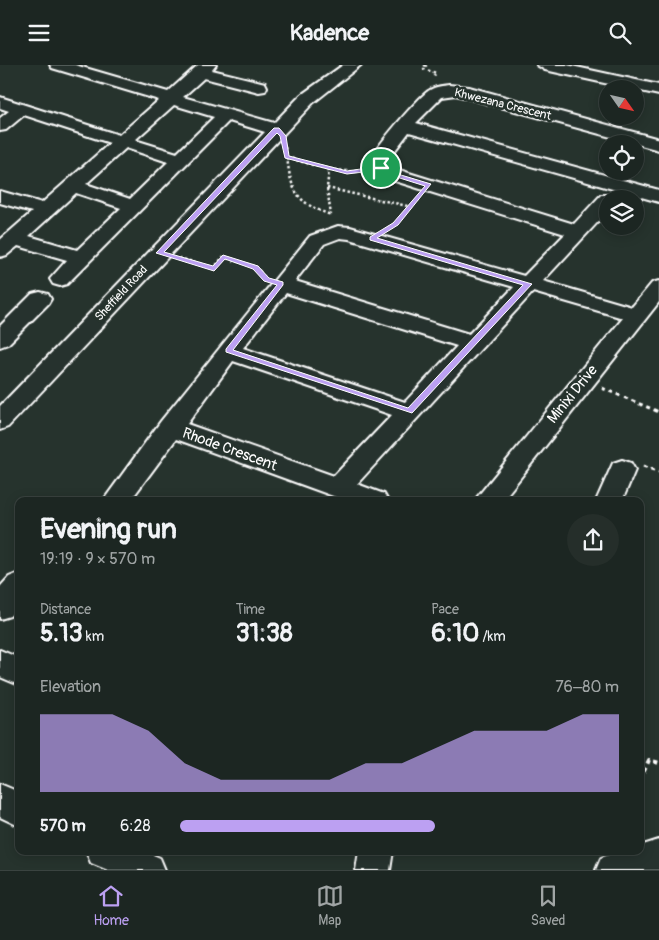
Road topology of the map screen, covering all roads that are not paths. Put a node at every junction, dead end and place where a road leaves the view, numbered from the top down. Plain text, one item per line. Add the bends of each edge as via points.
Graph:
1 (58, 65) edge
2 (353, 65) edge
3 (545, 65) edge
4 (204, 68) edge
5 (259, 87) dead end
6 (659, 90) edge
7 (171, 99) junction
8 (0, 102) edge
9 (22, 109) junction
10 (226, 115) junction
11 (0, 126) edge
12 (407, 126) junction
13 (276, 130) junction
14 (124, 141) junction
15 (659, 145) edge
16 (180, 160) junction
17 (73, 186) junction
18 (600, 190) edge
19 (644, 195) edge
20 (659, 196) edge
21 (0, 197) edge
22 (134, 206) junction
23 (599, 208) edge
24 (46, 210) junction
25 (577, 231) junction
26 (7, 245) edge
27 (81, 258) junction
28 (60, 279) dead end
29 (281, 284) junction
30 (528, 284) junction
31 (659, 288) edge
32 (40, 299) dead end
33 (0, 311) edge
34 (636, 315) junction
35 (21, 318) junction
36 (0, 339) edge
37 (473, 343) junction
38 (228, 351) junction
39 (409, 411) junction
40 (0, 421) edge
41 (170, 427) junction
42 (622, 470) dead end
43 (338, 488) junction
44 (119, 497) edge
45 (364, 497) edge
46 (490, 497) edge
47 (610, 497) edge
48 (15, 590) edge
49 (0, 607) edge
50 (0, 663) edge
51 (15, 670) edge
52 (0, 801) edge
53 (15, 808) edge
54 (112, 855) edge
55 (375, 855) edge
56 (659, 857) edge
57 (148, 870) edge
58 (373, 870) edge
59 (613, 870) edge

1 - 7 street
2 - 13 street, Sheffield Road via 307,99
3 - 6 street
4 - 5 street
4 - 7 street
7 - 10 street
7 - 14 street
8 - 9 street
9 - 11 street
9 - 14 street
10 - 13 street
10 - 16 street
12 - 15 street, Khwezana Crescent via 432,96 452,90
12 - 18 street
12 - 25 street, Khwezana Crescent via 381,157 381,168 389,173
13 - 40 street, Sheffield Road
14 - 16 street
14 - 17 street
16 - 22 street
17 - 22 street
17 - 24 street
19 - 20 street
21 - 24 street
22 - 27 street
23 - 25 street
24 - 26 street
25 - 30 street
26 - 27 street
27 - 28 street
29 - 30 street, Rhode Crescent via 334,223 372,239
29 - 37 street
29 - 38 street, Rhode Crescent
30 - 34 street
30 - 37 street
31 - 34 street, Minixi Drive
32 - 35 street
33 - 35 street
34 - 46 street, Minixi Drive
35 - 36 street
37 - 39 street
38 - 39 street
38 - 41 street, Rhode Crescent
39 - 43 street
41 - 43 street, Rhode Crescent
41 - 44 street
42 - 47 street
43 - 45 street, Rhode Crescent
48 - 49 street
50 - 51 street
52 - 53 street
54 - 57 street
55 - 58 street
56 - 59 street

